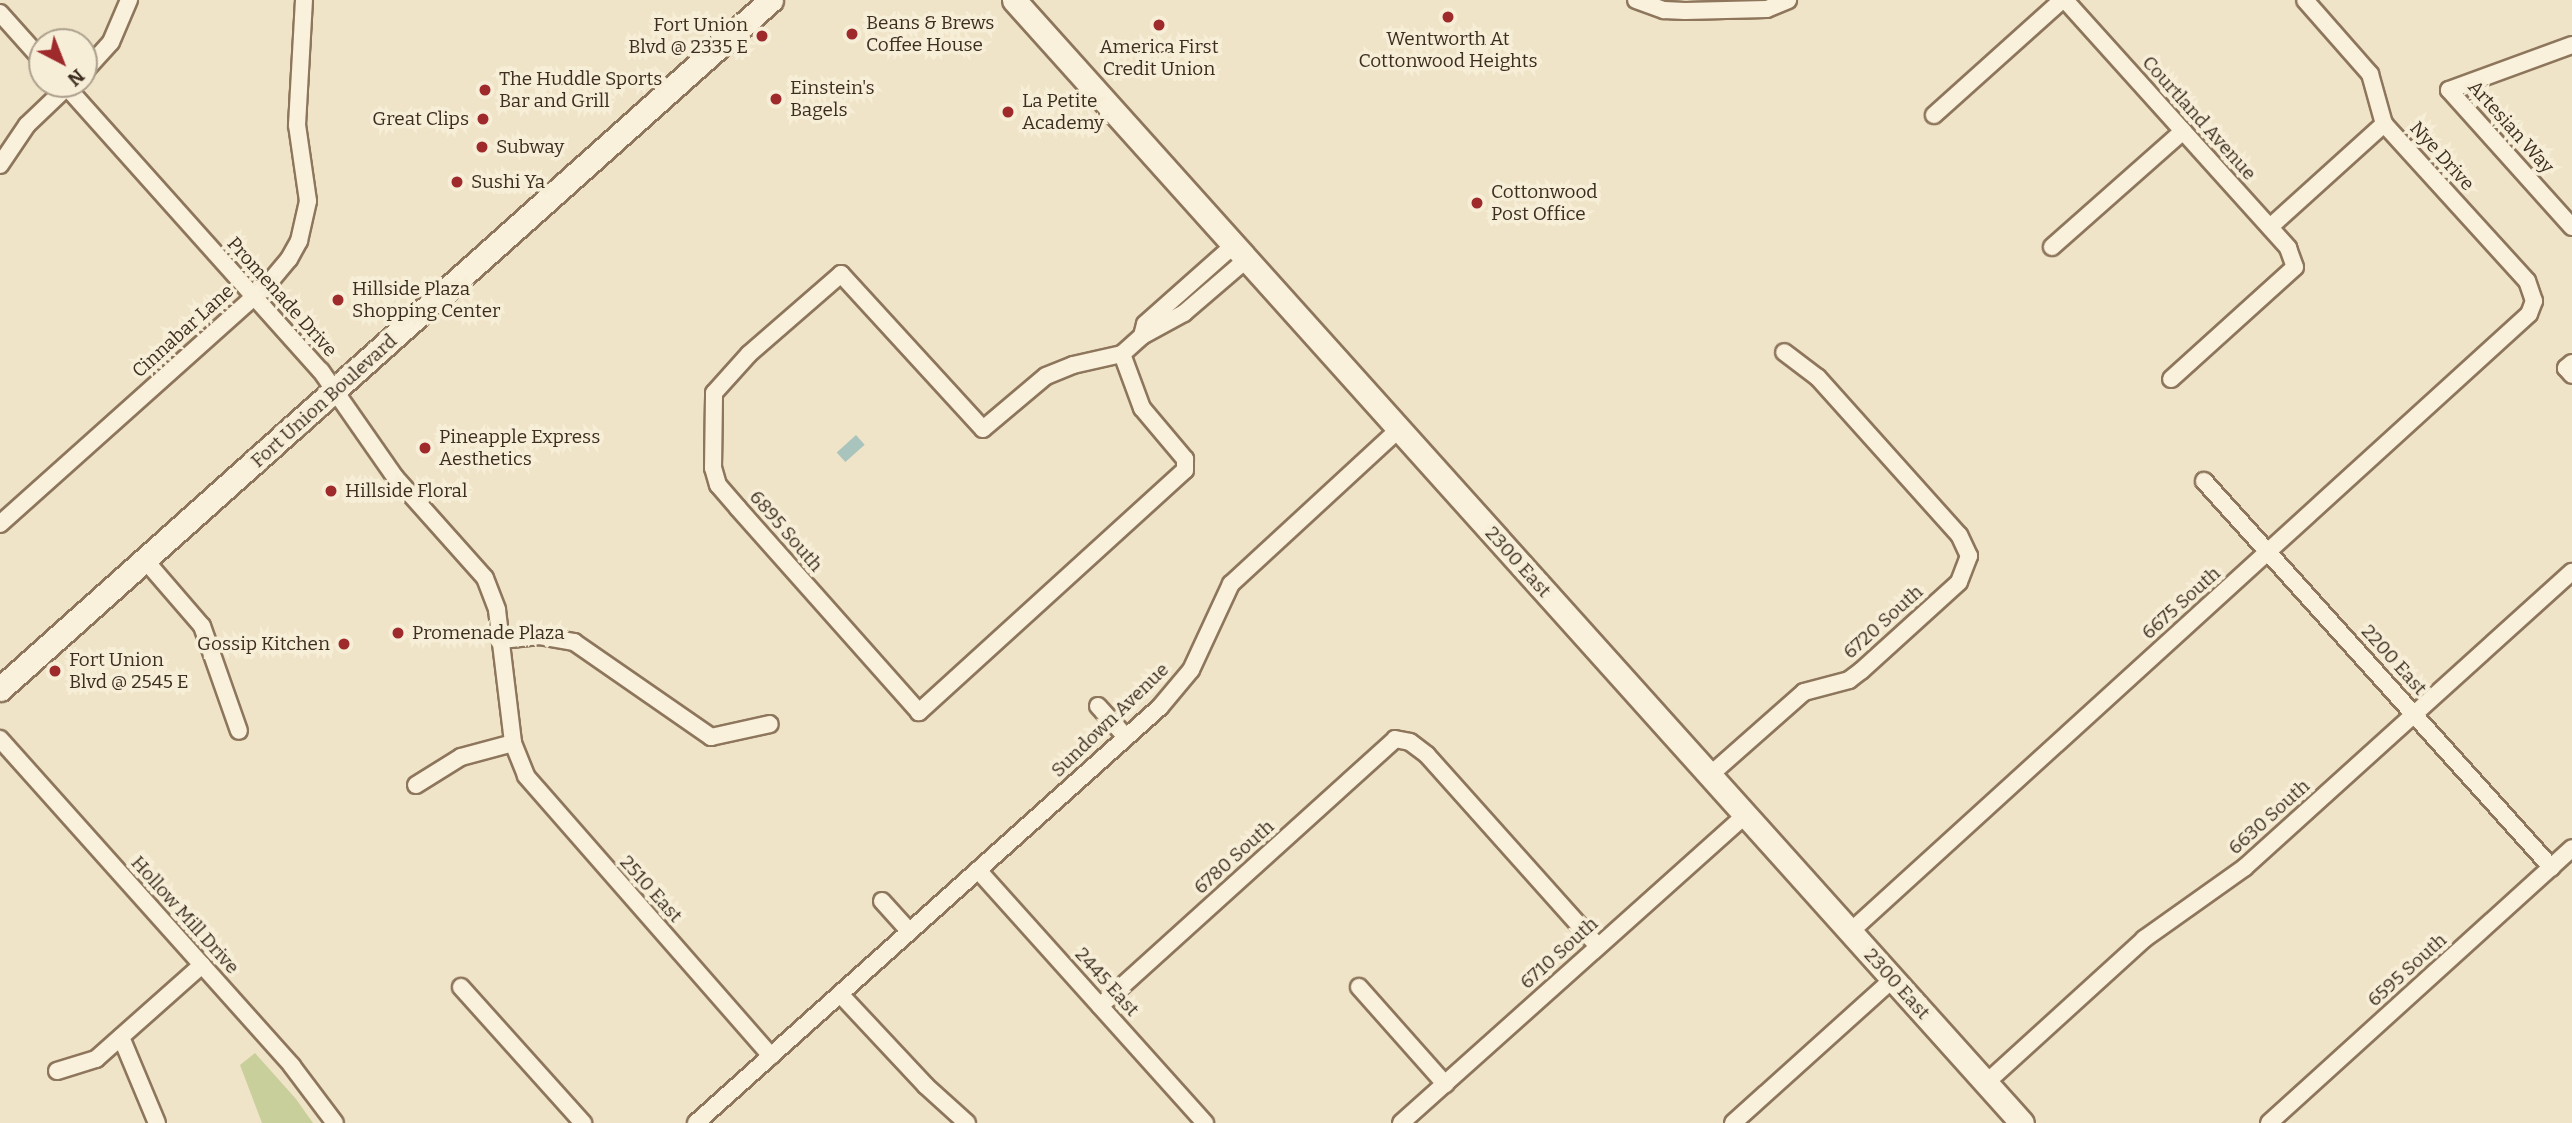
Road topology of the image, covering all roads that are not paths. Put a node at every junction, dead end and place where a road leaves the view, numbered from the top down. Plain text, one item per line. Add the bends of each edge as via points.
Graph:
1 (130, 0) edge
2 (304, 0) edge
3 (771, 0) edge
4 (1014, 0) edge
5 (1636, 0) edge
6 (1788, 0) edge
7 (2064, 0) edge
8 (2305, 0) edge
9 (0, 13) edge
10 (28, 44) edge
11 (2572, 45) edge
12 (98, 56) edge
13 (54, 98) edge
14 (79, 98) edge
15 (1934, 115) dead end
16 (2384, 124) junction
17 (2183, 131) junction
18 (0, 165) edge
19 (2270, 227) junction
20 (2572, 227) edge
21 (2052, 247) dead end
22 (1240, 252) junction
23 (254, 296) junction
24 (2534, 301) joint
25 (1784, 352) dead end
26 (1122, 354) junction
27 (2171, 379) dead end
28 (337, 390) junction
29 (1399, 429) junction
30 (2204, 481) dead end
31 (1, 521) edge
32 (2269, 553) junction
33 (145, 561) junction
34 (2572, 572) edge
35 (501, 640) junction
36 (0, 690) edge
37 (1098, 706) dead end
38 (2414, 714) junction
39 (770, 724) dead end
40 (239, 731) dead end
41 (1126, 737) junction
42 (0, 739) edge
43 (513, 743) junction
44 (1710, 775) junction
45 (416, 785) dead end
46 (1745, 815) junction
47 (2572, 848) edge
48 (2552, 868) junction
49 (978, 870) junction
50 (882, 901) dead end
51 (909, 931) junction
52 (1850, 932) junction
53 (1598, 946) junction
54 (202, 965) junction
55 (1893, 979) junction
56 (461, 987) dead end
57 (1359, 987) dead end
58 (840, 993) junction
59 (1100, 1006) junction
60 (121, 1037) junction
61 (771, 1056) junction
62 (57, 1071) dead end
63 (1986, 1083) junction
64 (1445, 1084) junction
65 (157, 1123) edge
66 (335, 1123) edge
67 (583, 1123) edge
68 (696, 1123) edge
69 (967, 1123) edge
70 (1205, 1123) edge
71 (1401, 1123) edge
72 (1733, 1123) edge
73 (2022, 1123) edge
74 (2269, 1123) edge

1 - 12 street via 111,42
2 - 23 street, Cinnabar Lane via 297,125 307,186 306,217 289,259
3 - 28 street, Fort Union Boulevard
4 - 22 street, 2300 East
5 - 6 street via 1685,11 1766,9
7 - 15 street
7 - 17 street, Courtland Avenue
8 - 16 street, Nye Drive via 2370,74
9 - 10 street
11 - 20 street, Artesian Way via 2449,90
13 - 18 street via 27,125
14 - 23 street, Promenade Drive
16 - 19 street
16 - 24 street, Nye Drive via 2526,281
17 - 19 street, Courtland Avenue
17 - 21 street
19 - 27 street, Courtland Avenue via 2288,248 2295,267
22 - 26 street, 6895 South via 1145,324 1142,336
22 - 29 street, 2300 East
23 - 28 street, Promenade Drive
23 - 31 street, Cinnabar Lane
24 - 32 street, 6675 South via 2521,325
25 - 44 street, 6720 South via 1826,387 1959,535 1969,556 1959,583 1861,671 1849,680 1794,699
26 - 26 street, 6895 South via 1046,376 983,429 841,274 749,354 714,393 713,468 718,485 919,712 1185,470 1185,459 1142,408
28 - 33 street, Fort Union Boulevard
28 - 35 street, Promenade Drive via 395,477 485,578 497,610
29 - 41 street, Sundown Avenue via 1231,584 1191,670
29 - 44 street, 2300 East
30 - 32 street, 2200 East
32 - 38 street, 2200 East
32 - 52 street, 6675 South
33 - 36 street, Fort Union Boulevard
33 - 40 street via 202,626
34 - 38 street, 6630 South
35 - 39 street via 540,636 574,642 711,737
35 - 43 street, Promenade Drive
37 - 41 street
38 - 48 street, 2200 East
38 - 63 street, 6630 South via 2229,881 2144,939
41 - 49 street, Sundown Avenue
42 - 54 street, Hollow Mill Drive
43 - 45 street via 461,757
43 - 61 street, 2510 East via 517,760 537,792
44 - 46 street, 2300 East
46 - 52 street, 2300 East
46 - 53 street, 6710 South
47 - 48 street, 6595 South
48 - 74 street, 6595 South
49 - 51 street, Sundown Avenue
49 - 59 street, 2445 East
50 - 51 street
51 - 58 street, Sundown Avenue
52 - 55 street, 2300 East
53 - 59 street, 6780 South via 1427,755 1410,742 1395,738
53 - 64 street, 6710 South
54 - 60 street
54 - 66 street, Hollow Mill Drive via 314,1092
55 - 63 street, 2300 East
55 - 72 street
56 - 67 street
57 - 64 street
58 - 61 street, Sundown Avenue
58 - 69 street
59 - 70 street, 2445 East
60 - 62 street via 96,1059
60 - 65 street
61 - 68 street, Sundown Avenue
63 - 73 street, 2300 East
64 - 71 street, 6710 South

